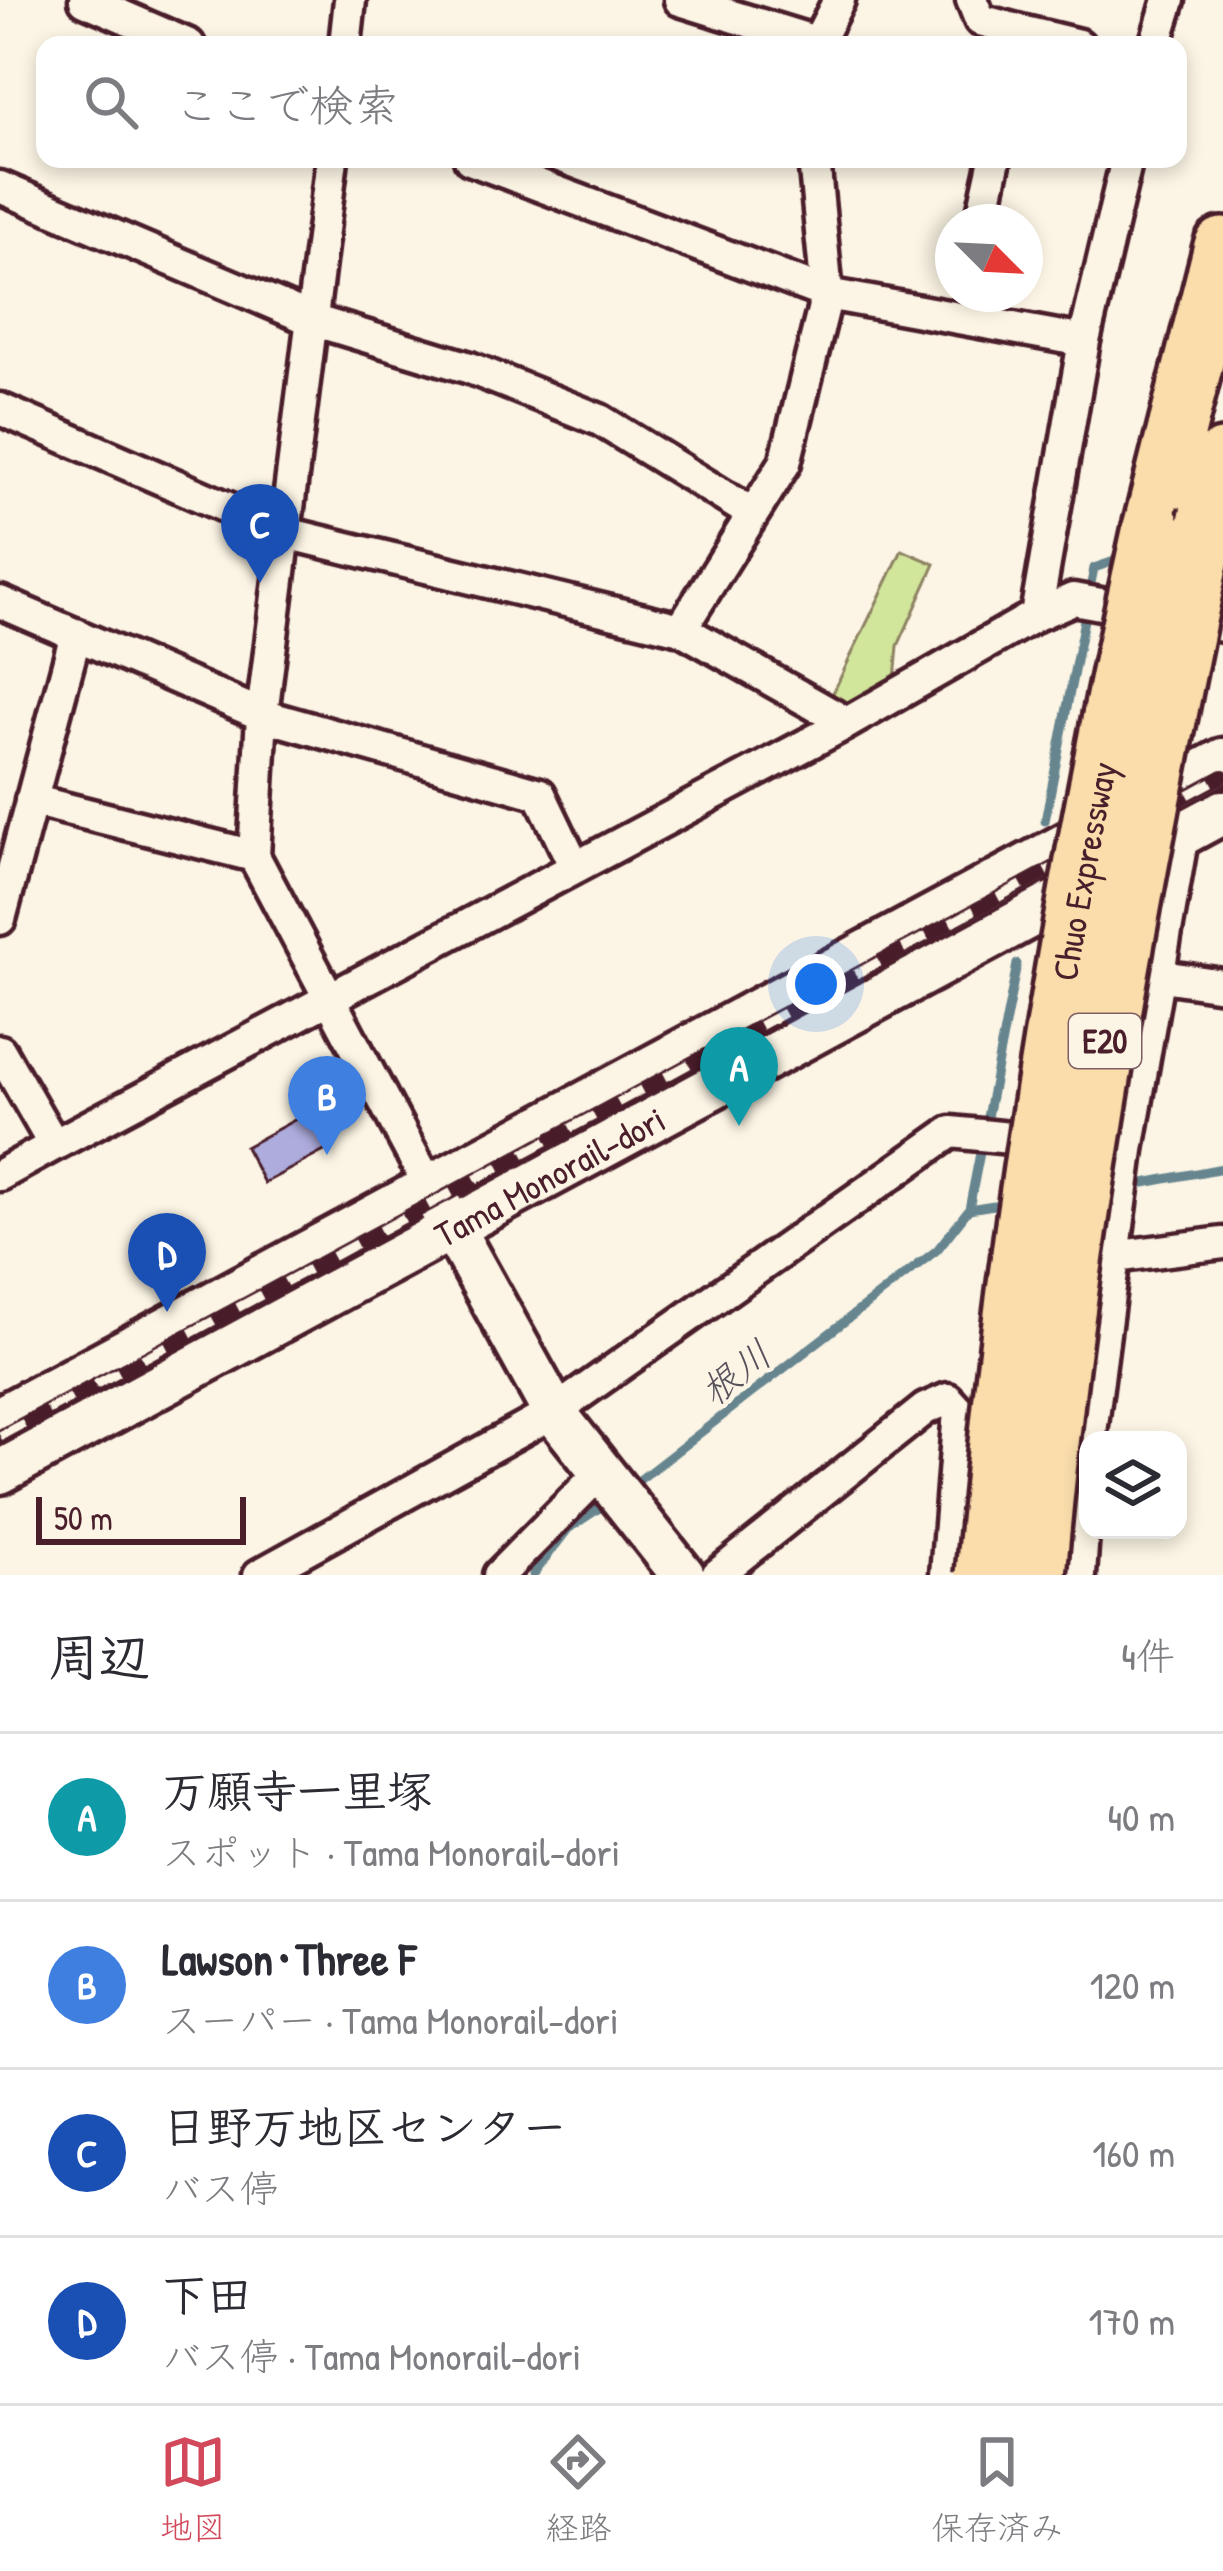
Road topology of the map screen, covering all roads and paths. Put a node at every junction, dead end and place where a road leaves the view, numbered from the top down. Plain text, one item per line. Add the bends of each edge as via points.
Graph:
1 (85, 0) edge
2 (350, 0) edge
3 (680, 0) edge
4 (839, 0) edge
5 (972, 0) edge
6 (1168, 0) edge
7 (168, 36) edge
8 (346, 36) edge
9 (791, 36) edge
10 (820, 36) edge
11 (1017, 36) edge
12 (1158, 36) edge
13 (331, 168) edge
14 (494, 168) edge
15 (815, 168) edge
16 (993, 168) edge
17 (1125, 168) edge
18 (0, 187) edge
19 (985, 204) edge
20 (1223, 247) edge
21 (827, 294) junction
22 (935, 304) edge
23 (982, 312) edge
24 (312, 320) junction
25 (1084, 341) junction
26 (0, 409) edge
27 (1223, 459) edge
28 (753, 514) junction
29 (286, 533) junction
30 (0, 602) edge
31 (1036, 615) junction
32 (1223, 626) edge
33 (681, 629) junction
34 (76, 634) junction
35 (262, 715) junction
36 (847, 723) junction
37 (1223, 760) edge
38 (31, 800) junction
39 (1223, 812) edge
40 (1183, 834) junction
41 (1063, 845) junction
42 (254, 856) junction
43 (574, 866) junction
44 (0, 919) edge
45 (1162, 976) junction
46 (1223, 985) edge
47 (329, 1000) junction
48 (0, 1052) edge
49 (55, 1145) junction
50 (1128, 1150) junction
51 (0, 1175) edge
52 (428, 1184) junction
53 (454, 1231) junction
54 (1223, 1243) edge
55 (1114, 1257) junction
56 (554, 1412) junction
57 (0, 1418) edge
58 (1091, 1431) edge
59 (0, 1472) edge
60 (614, 1492) junction
61 (1083, 1539) edge
62 (259, 1575) edge
63 (500, 1575) edge
64 (682, 1575) edge
65 (717, 1575) edge
66 (946, 1575) edge
67 (985, 1575) edge
68 (1036, 1575) edge
69 (1080, 1575) edge

1 - 7 street
2 - 8 street
3 - 9 street
4 - 10 street
5 - 11 street via 980,20
6 - 12 street
13 - 24 street
14 - 21 street
15 - 21 street
16 - 19 street
17 - 25 street
18 - 24 street
20 - 67 highway, Chuo Expressway / E20, bridge via 1114,701 1042,1094
21 - 22 street
21 - 28 street via 784,464
23 - 25 street
24 - 28 street via 470,368 600,420
24 - 29 street
25 - 31 street
26 - 29 street
27 - 68 highway, Chuo Expressway / E20, bridge via 1087,1139
28 - 33 street
29 - 33 street
29 - 35 street
30 - 34 street
31 - 32 street via 1073,599
31 - 36 street
33 - 36 street
34 - 35 street
34 - 38 street
35 - 42 street
35 - 43 street via 540,794
36 - 43 street
37 - 41 main road, Tama Monorail-dori
38 - 42 street
38 - 44 street
39 - 40 main road, Tama Monorail-dori
40 - 41 main road via 1188,808 1181,795
40 - 45 street
40 - 53 main road, Tama Monorail-dori
41 - 52 main road, Tama Monorail-dori
42 - 47 street
43 - 47 street
45 - 46 street
45 - 50 street
47 - 49 street
47 - 52 street
48 - 49 street
49 - 51 street
50 - 55 street
50 - 56 street via 951,1132
52 - 53 main road
52 - 57 main road, Tama Monorail-dori
53 - 56 main road
53 - 59 main road, Tama Monorail-dori
54 - 55 street
55 - 58 street
56 - 60 main road
56 - 62 street
60 - 63 street
60 - 64 main road
61 - 69 street
65 - 66 street via 948,1399 959,1411

